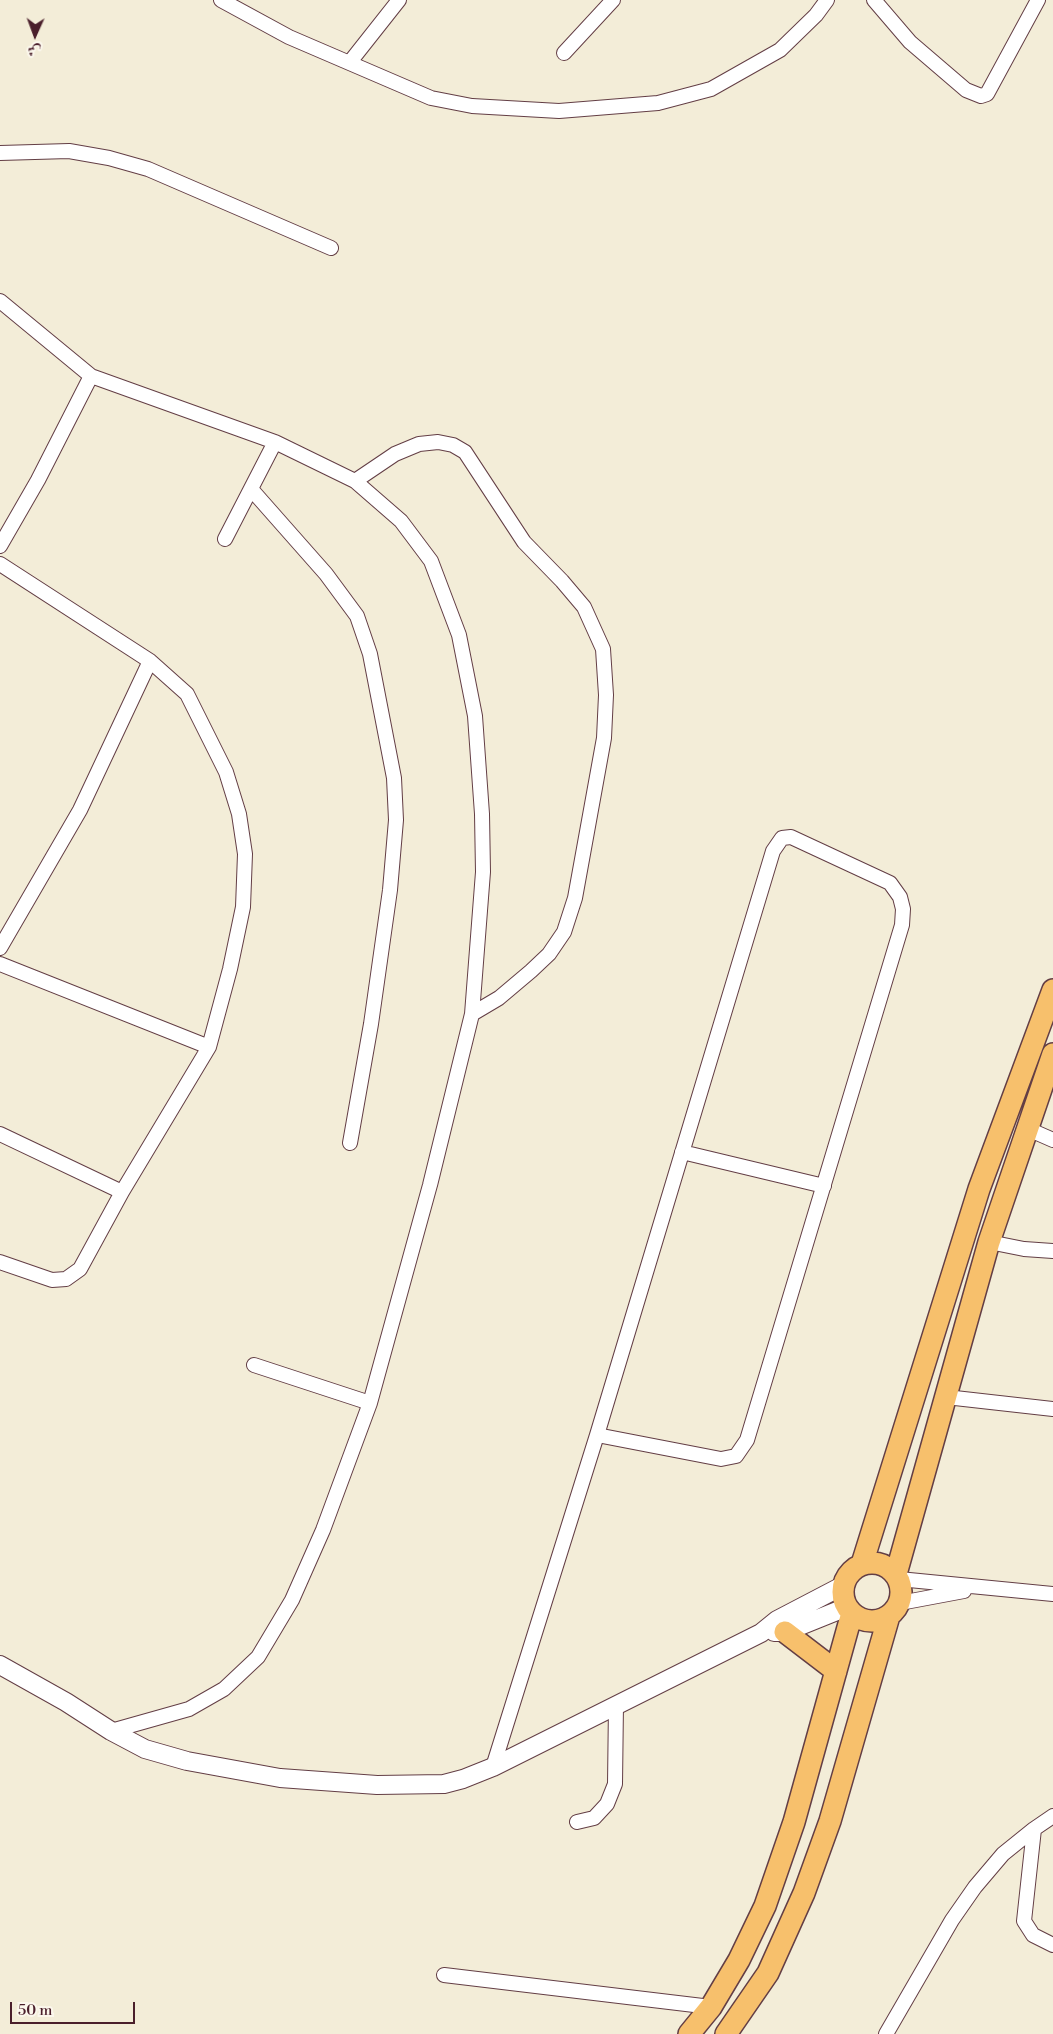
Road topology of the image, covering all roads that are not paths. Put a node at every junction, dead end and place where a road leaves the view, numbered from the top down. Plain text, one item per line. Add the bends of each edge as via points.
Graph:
1 (221, 0) edge
2 (399, 0) edge
3 (613, 0) edge
4 (827, 0) edge
5 (874, 0) edge
6 (1038, 0) edge
7 (564, 53) dead end
8 (350, 62) junction
9 (0, 153) edge
10 (331, 248) dead end
11 (0, 301) edge
12 (91, 376) junction
13 (275, 442) junction
14 (355, 482) junction
15 (251, 490) junction
16 (225, 539) dead end
17 (0, 546) edge
18 (0, 564) edge
19 (150, 661) junction
20 (0, 948) edge
21 (0, 964) edge
22 (1053, 990) edge
23 (472, 1014) junction
24 (209, 1047) junction
25 (1053, 1054) edge
26 (1028, 1130) junction
27 (0, 1134) edge
28 (1053, 1140) edge
29 (350, 1143) dead end
30 (682, 1152) junction
31 (824, 1186) junction
32 (122, 1192) junction
33 (990, 1242) junction
34 (1053, 1251) edge
35 (0, 1262) edge
36 (254, 1365) dead end
37 (946, 1398) junction
38 (370, 1403) junction
39 (1053, 1409) edge
40 (597, 1435) junction
41 (862, 1564) junction
42 (897, 1576) junction
43 (844, 1585) junction
44 (980, 1588) junction
45 (1053, 1594) edge
46 (894, 1609) junction
47 (850, 1610) junction
48 (785, 1632) junction
49 (761, 1633) junction
50 (0, 1665) edge
51 (836, 1671) junction
52 (616, 1704) junction
53 (111, 1731) junction
54 (493, 1767) junction
55 (1053, 1816) edge
56 (576, 1822) dead end
57 (1034, 1829) junction
58 (1053, 1945) edge
59 (444, 1975) dead end
60 (711, 2007) junction
61 (689, 2034) edge
62 (726, 2034) edge
63 (886, 2034) edge

1 - 8 street via 289,37
2 - 8 street
3 - 7 street
4 - 8 street via 780,50 711,89 658,103 559,111 472,106 430,98
5 - 6 street via 910,42 966,90 981,96 987,94
9 - 10 street via 69,151 148,169
11 - 12 street
12 - 13 street
12 - 17 street
13 - 14 street
13 - 15 street
14 - 23 street via 401,521 431,561 459,634 475,716 482,814 483,881
14 - 23 street via 395,454 419,444 438,442 465,452 524,542 584,607 603,649 604,738 575,898 564,932 549,954 531,971 499,998
15 - 16 street
15 - 29 street via 326,574 357,616 370,654 394,778 396,820 390,890
18 - 19 street
19 - 20 street via 76,818
19 - 24 street via 187,694 226,772 240,814 245,854 243,907
21 - 24 street
22 - 41 main road via 978,1189
23 - 38 street via 430,1185
24 - 32 street
25 - 26 main road
26 - 28 street
26 - 33 main road
27 - 32 street
30 - 31 street
30 - 31 street via 772,851 782,838 791,836 890,883 900,897 903,910 902,925
30 - 40 street
31 - 40 street via 747,1440 736,1456 721,1459
32 - 35 street via 80,1269 66,1279 52,1280
33 - 34 street
33 - 37 main road
36 - 38 street
37 - 39 street
37 - 42 main road
38 - 53 street via 323,1530 296,1592 258,1657 224,1689 189,1709
40 - 54 street
41 - 42 main road via 880,1563
41 - 43 main road via 850,1572
42 - 44 street
42 - 46 main road via 902,1591
43 - 47 main road via 843,1596
43 - 49 street via 777,1620
44 - 45 street
44 - 46 street
46 - 47 main road via 877,1620 864,1619
46 - 62 main road via 830,1821 804,1893 768,1972
47 - 48 street
47 - 51 main road
48 - 49 street
48 - 51 main road
49 - 52 street
50 - 53 street
51 - 60 main road via 794,1822 771,1891 739,1960
52 - 54 street
52 - 56 street via 614,1784 607,1804 594,1818
53 - 54 street via 145,1749 187,1761 280,1778 377,1785 444,1784
55 - 57 street
57 - 58 street via 1024,1921 1033,1936
57 - 63 street via 1003,1854 975,1887 952,1920
59 - 60 street
60 - 61 main road

